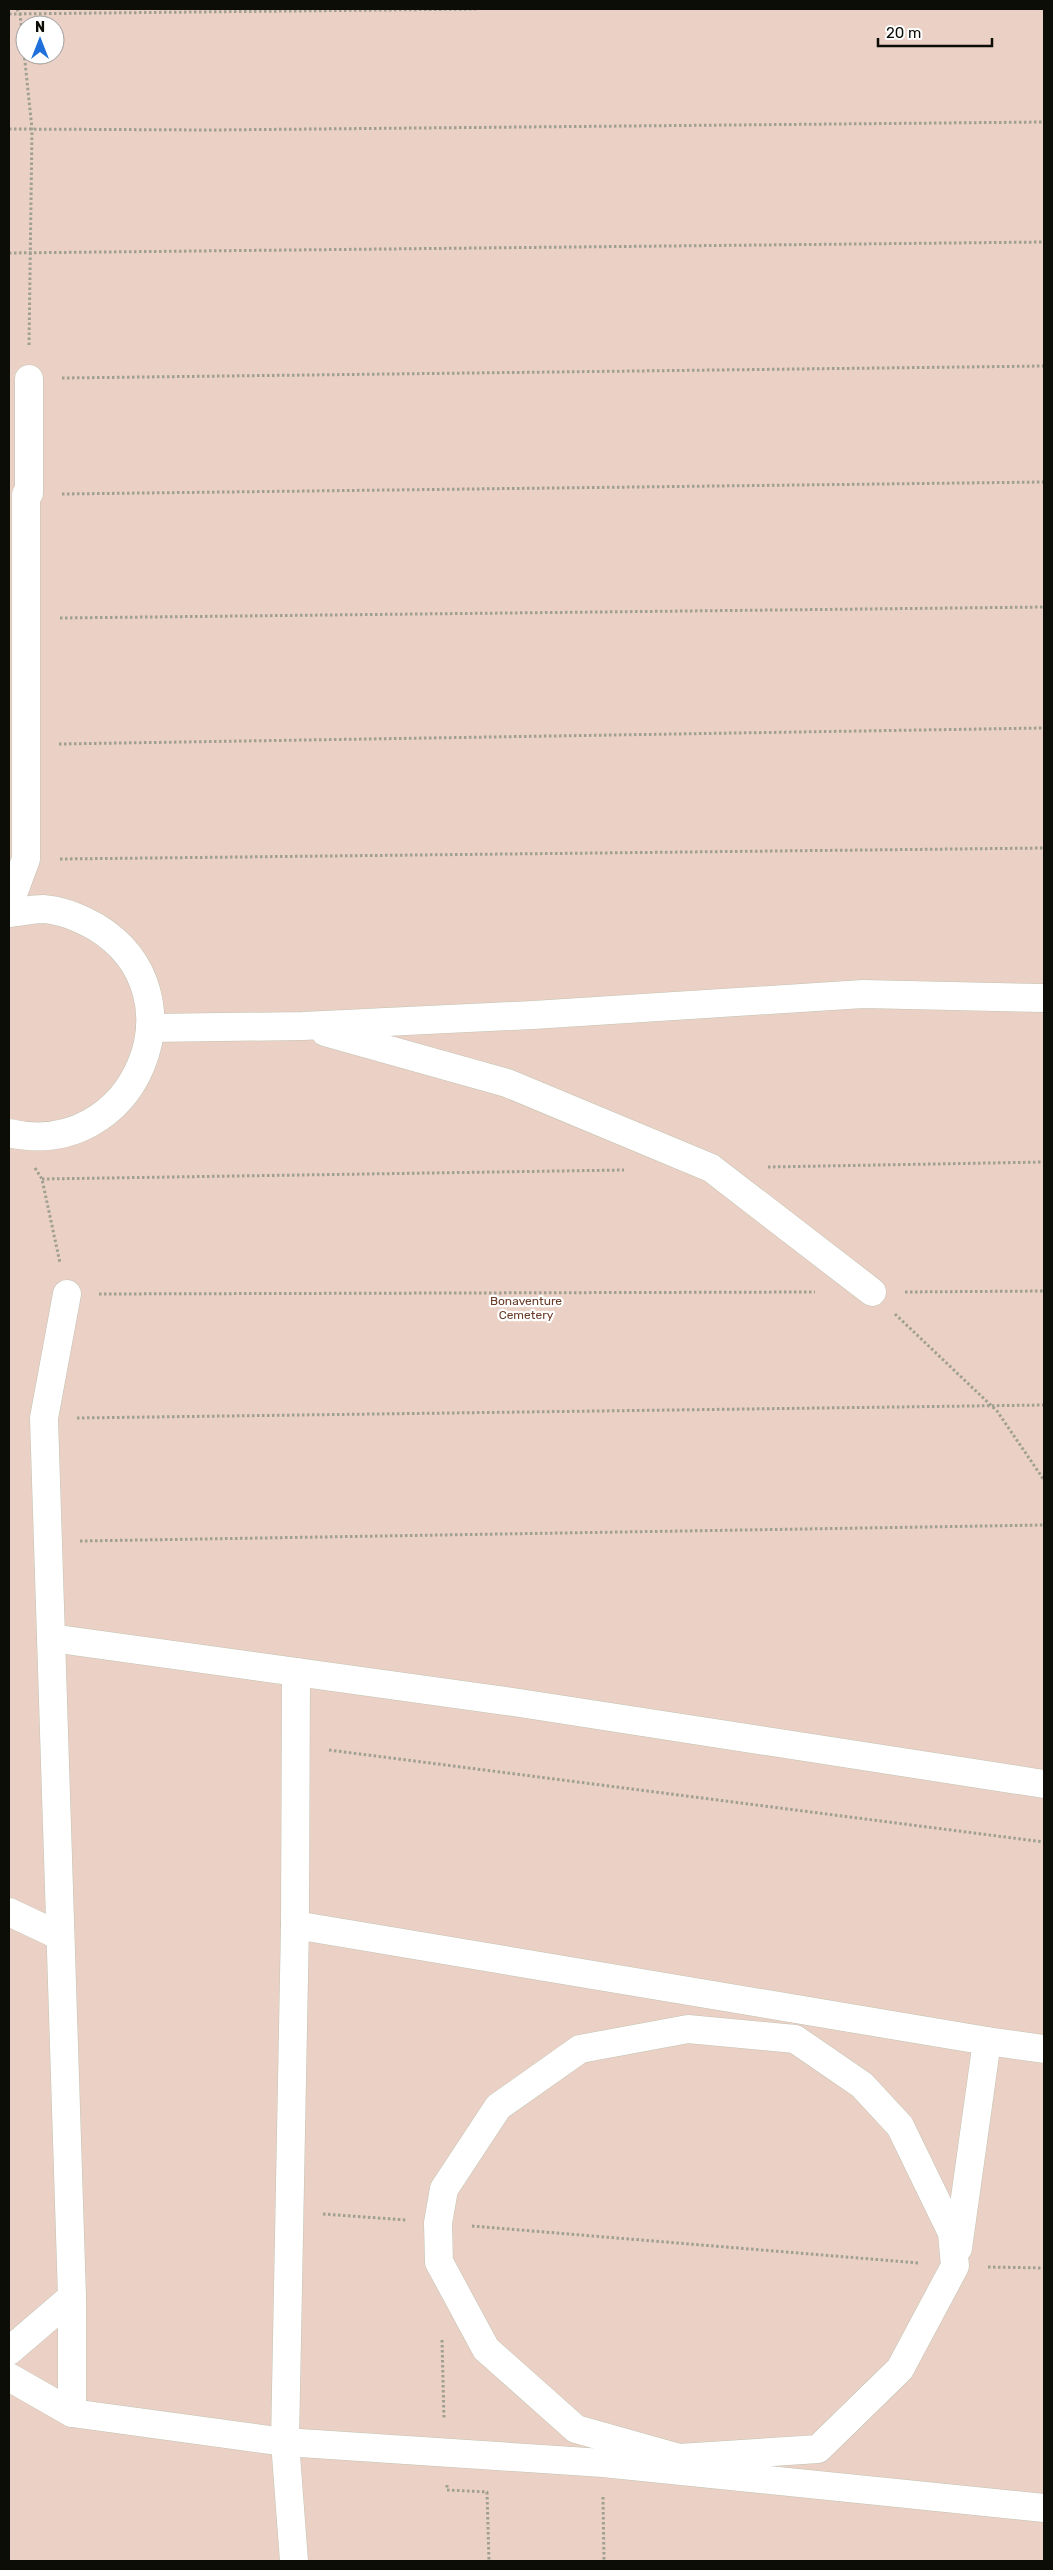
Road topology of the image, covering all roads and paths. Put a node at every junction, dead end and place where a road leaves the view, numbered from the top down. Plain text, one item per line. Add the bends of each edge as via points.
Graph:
1 (17, 9) edge
2 (477, 9) edge
3 (9, 14) edge
4 (20, 14) junction
5 (1044, 122) edge
6 (9, 129) edge
7 (32, 129) junction
8 (1044, 242) edge
9 (9, 253) edge
10 (29, 253) junction
11 (1044, 366) edge
12 (29, 379) junction
13 (1044, 482) edge
14 (26, 495) junction
15 (1044, 607) edge
16 (26, 618) junction
17 (1044, 728) edge
18 (26, 745) junction
19 (1044, 848) edge
20 (26, 859) junction
21 (9, 905) edge
22 (9, 913) edge
23 (1044, 998) edge
24 (303, 1026) junction
25 (150, 1028) junction
26 (10, 1133) edge
27 (1044, 1162) edge
28 (711, 1168) junction
29 (631, 1170) dead end
30 (42, 1179) junction
31 (1044, 1291) edge
32 (872, 1292) junction
33 (67, 1294) junction
34 (1044, 1404) edge
35 (990, 1405) junction
36 (44, 1418) junction
37 (1044, 1480) edge
38 (1044, 1525) edge
39 (48, 1542) junction
40 (51, 1638) junction
41 (296, 1672) junction
42 (296, 1746) junction
43 (1044, 1784) edge
44 (1044, 1842) edge
45 (9, 1912) edge
46 (295, 1925) junction
47 (60, 1936) junction
48 (986, 2041) junction
49 (1044, 2049) edge
50 (290, 2211) junction
51 (438, 2223) junction
52 (956, 2266) junction
53 (1044, 2268) edge
54 (72, 2296) junction
55 (442, 2332) dead end
56 (9, 2351) edge
57 (9, 2377) edge
58 (72, 2413) junction
59 (285, 2442) junction
60 (445, 2452) junction
61 (603, 2463) junction
62 (1044, 2508) edge
63 (294, 2561) edge
64 (489, 2561) edge
65 (604, 2561) edge

1 - 4 path
2 - 4 path
3 - 4 path
4 - 7 path
5 - 7 path
6 - 7 path
7 - 10 path
8 - 10 path
9 - 10 path
10 - 12 path
11 - 12 path
12 - 14 lane via 29,493
13 - 14 path
14 - 16 lane
15 - 16 path
16 - 18 lane
17 - 18 path
18 - 20 lane
19 - 20 path
20 - 21 lane
22 - 25 lane via 43,909 80,918 112,937 136,966 149,1001
23 - 24 lane via 863,994
24 - 25 lane
24 - 28 lane via 507,1084
25 - 26 lane via 150,1039 139,1075 116,1105 85,1126 49,1136
26 - 30 path
27 - 28 path
28 - 32 lane
29 - 30 path
30 - 33 path
31 - 32 path
32 - 33 path
32 - 35 path
33 - 36 lane
34 - 35 path
35 - 36 path
35 - 37 path
36 - 39 lane
38 - 39 path
39 - 40 lane
40 - 41 lane
40 - 47 lane
41 - 42 lane
41 - 43 lane
42 - 44 path
42 - 46 lane
45 - 47 lane
46 - 48 lane
46 - 50 lane
47 - 54 lane
48 - 49 lane
48 - 52 lane
50 - 51 path
50 - 59 lane
51 - 52 path
51 - 52 lane via 439,2262 486,2349 576,2429 679,2458 818,2449 900,2369
51 - 52 lane via 444,2189 498,2107 580,2049 688,2029 795,2039 862,2085 900,2126 952,2233
52 - 53 path
54 - 56 lane
54 - 58 lane
55 - 60 path
57 - 58 lane
58 - 59 lane
59 - 60 lane
59 - 63 lane
60 - 61 lane
60 - 64 path via 447,2490 487,2492
61 - 62 lane
61 - 65 path

